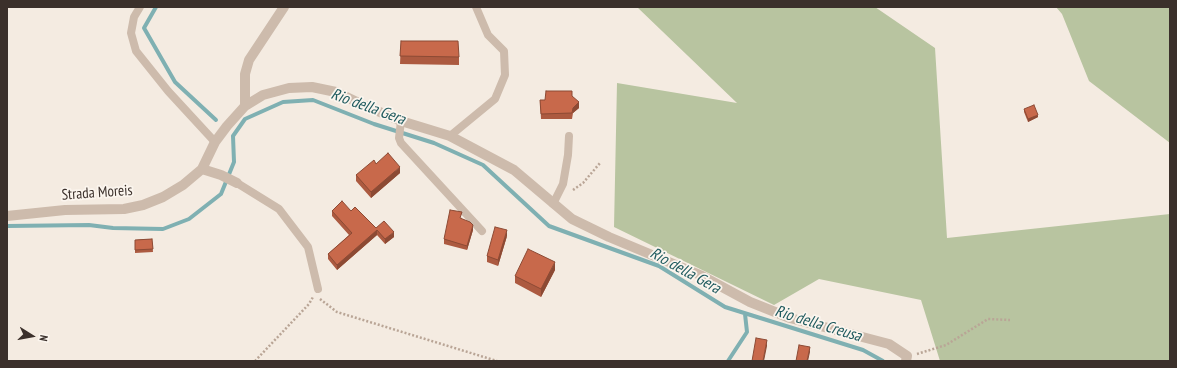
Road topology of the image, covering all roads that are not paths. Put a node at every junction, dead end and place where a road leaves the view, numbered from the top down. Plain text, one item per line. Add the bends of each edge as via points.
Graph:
1 (140, 7) edge
2 (284, 7) edge
3 (476, 7) edge
4 (245, 106) junction
5 (401, 125) junction
6 (450, 136) junction
7 (569, 136) dead end
8 (215, 142) junction
9 (202, 169) junction
10 (237, 183) joint
11 (553, 204) junction
12 (7, 216) edge
13 (482, 231) dead end
14 (318, 289) road end
15 (906, 358) edge

1 - 8 lane via 134,17 131,33 136,51 168,91
2 - 4 street via 249,60 245,74
3 - 6 lane via 488,35 504,51 506,75 494,99
4 - 5 street via 263,95 289,88 312,87 336,92
4 - 8 street
5 - 6 street
5 - 13 lane via 401,143
6 - 11 street via 514,170
7 - 11 lane via 563,184
8 - 9 street
9 - 10 street
9 - 12 street, Strada Moreis via 163,198 143,205
10 - 14 lane via 279,209 308,247
11 - 15 street via 572,219 700,275 750,302 790,318 889,344

